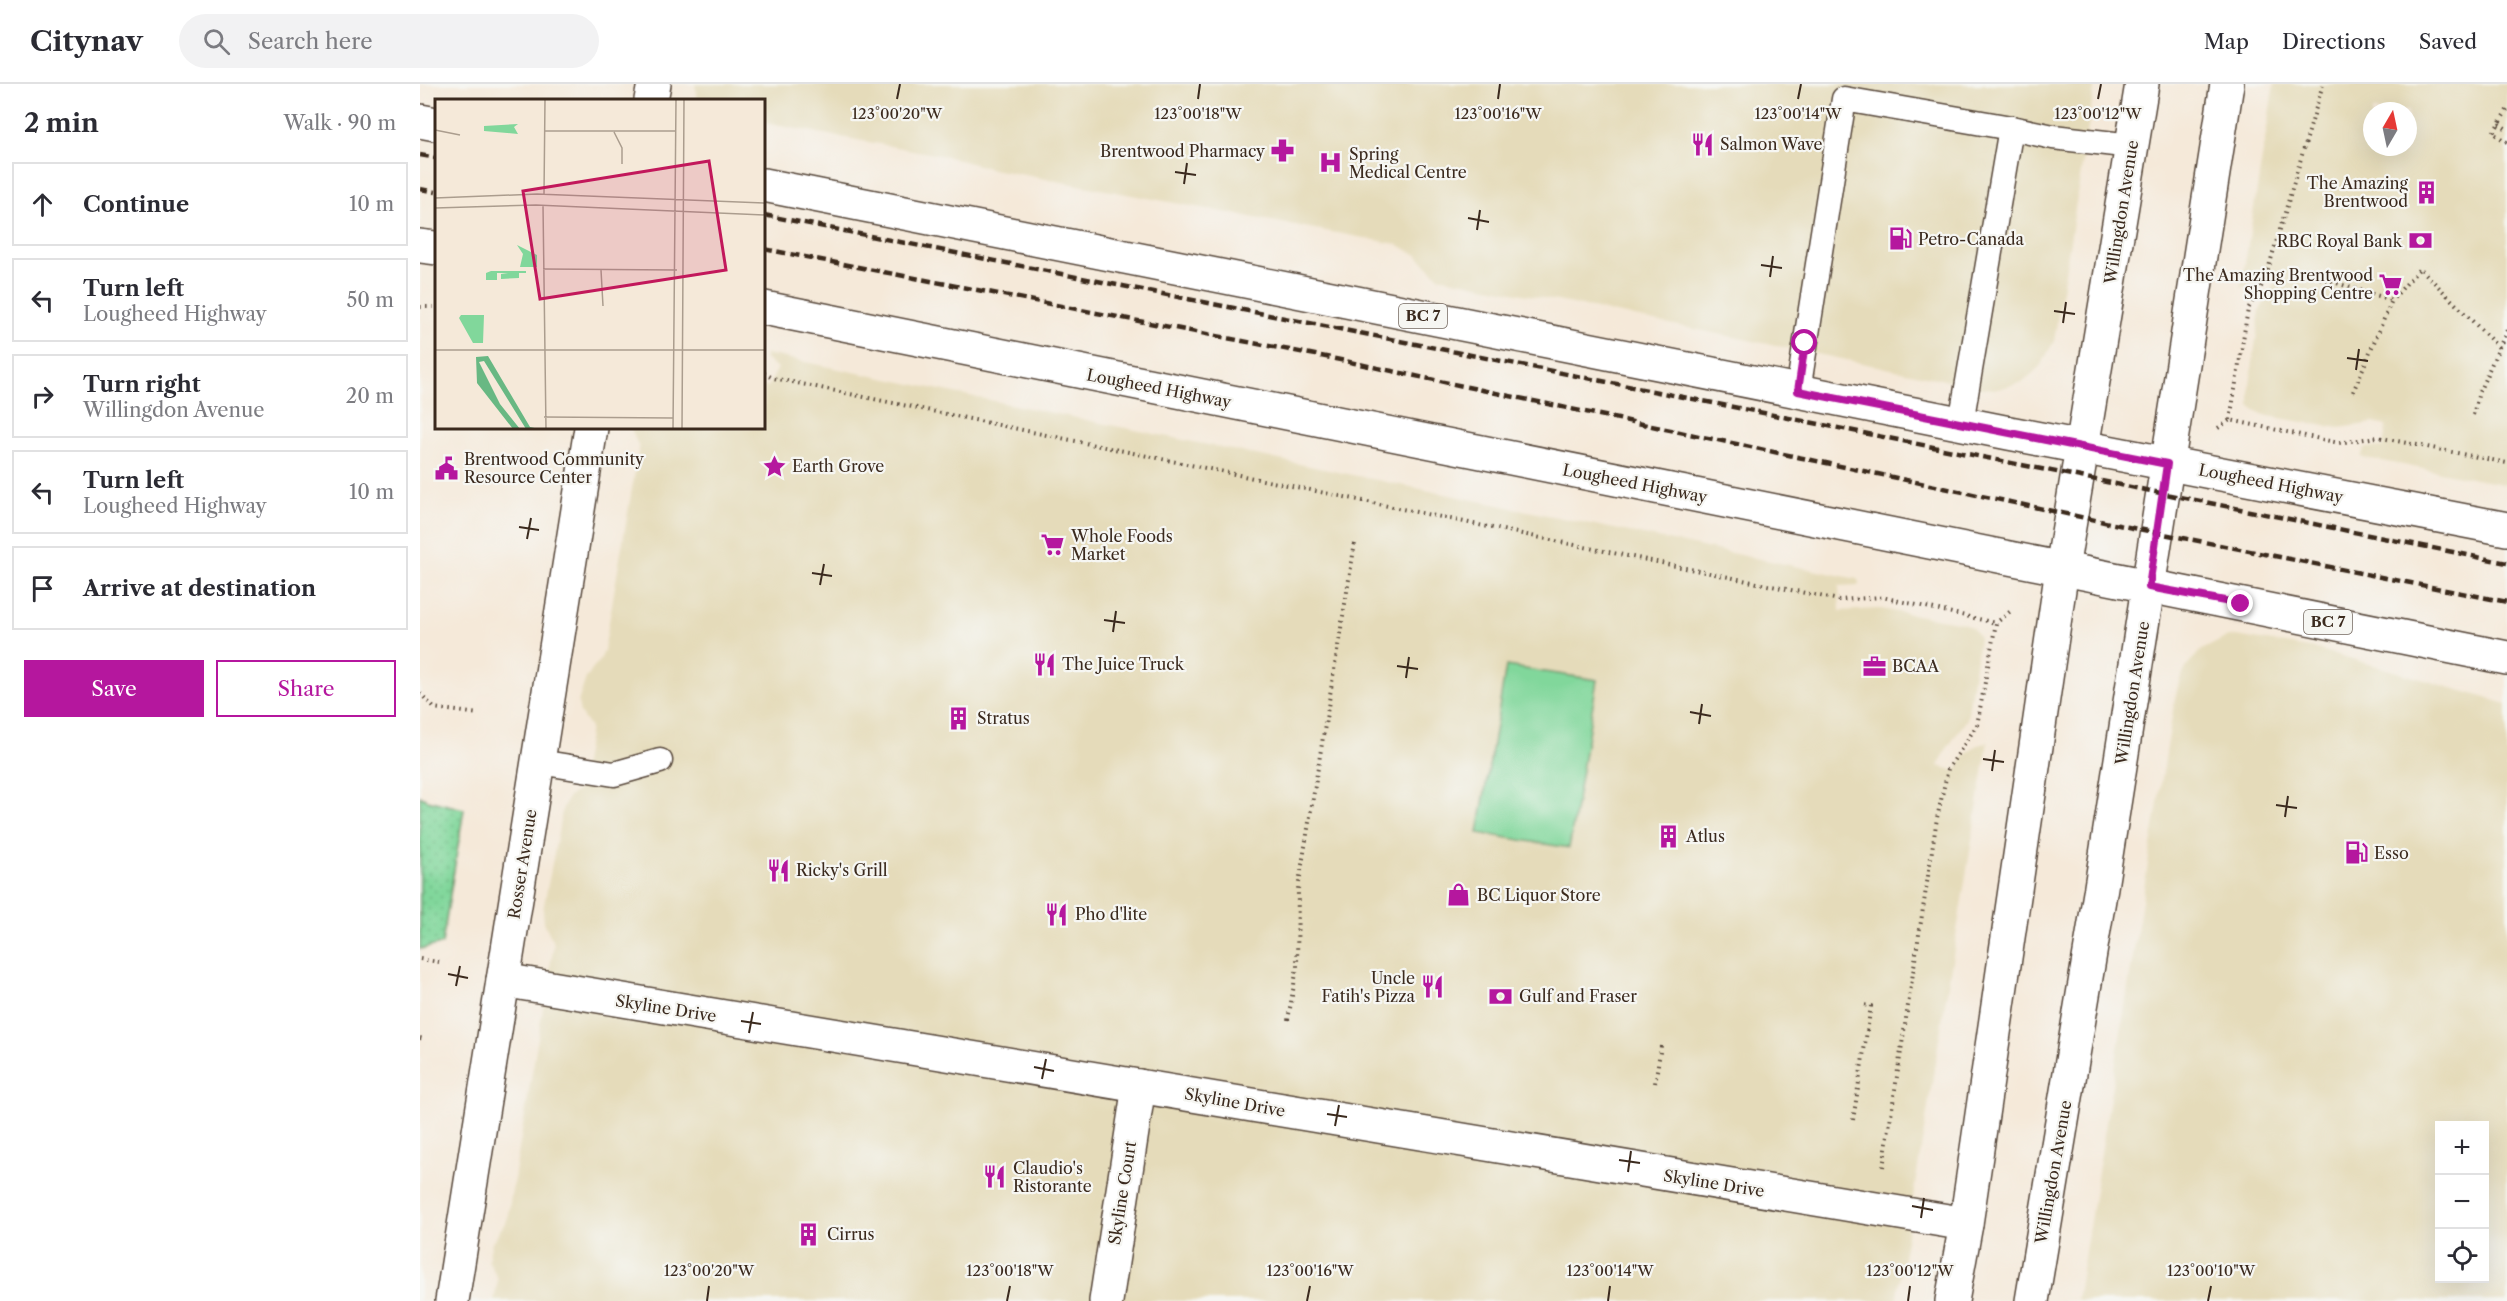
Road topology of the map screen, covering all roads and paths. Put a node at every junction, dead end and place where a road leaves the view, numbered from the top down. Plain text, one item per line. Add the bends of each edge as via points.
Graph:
1 (654, 84) edge
2 (2142, 84) edge
3 (2227, 84) edge
4 (2323, 84) edge
5 (651, 99) edge
6 (2507, 110) edge
7 (2505, 118) edge
8 (420, 121) edge
9 (435, 124) edge
10 (2499, 124) junction
11 (2011, 128) junction
12 (2507, 129) edge
13 (2507, 142) edge
14 (2132, 146) junction
15 (765, 185) edge
16 (420, 246) edge
17 (435, 248) edge
18 (2297, 271) dead end
19 (2392, 300) junction
20 (765, 308) edge
21 (2507, 330) edge
22 (2499, 348) junction
23 (765, 374) edge
24 (1798, 391) junction
25 (2353, 392) dead end
26 (2473, 415) dead end
27 (1961, 423) junction
28 (591, 429) edge
29 (2082, 447) junction
30 (2507, 463) edge
31 (2167, 464) junction
32 (2507, 529) edge
33 (1355, 543) dead end
34 (2062, 569) junction
35 (2149, 587) junction
36 (2507, 658) edge
37 (420, 693) edge
38 (479, 714) dead end
39 (660, 761) dead end
40 (539, 762) junction
41 (420, 959) edge
42 (439, 962) dead end
43 (503, 980) junction
44 (1862, 1005) dead end
45 (1288, 1020) dead end
46 (1660, 1046) dead end
47 (1655, 1083) dead end
48 (1138, 1086) junction
49 (1853, 1120) dead end
50 (1877, 1209) junction
51 (1966, 1224) junction
52 (452, 1301) edge
53 (1106, 1301) edge
54 (1952, 1301) edge
55 (2032, 1301) edge

1 - 5 main road
2 - 14 main road, Willingdon Avenue
3 - 31 main road, Willingdon Avenue
4 - 30 path via 2265,280 2248,309 2230,420 2339,443 2378,437
6 - 7 path
7 - 10 path
8 - 9 main road
10 - 12 path
10 - 13 path via 2493,133
11 - 14 lane
11 - 24 lane via 1844,99
11 - 27 lane
14 - 29 main road, Willingdon Avenue
15 - 24 main road, Lougheed Highway / BC 7
16 - 17 main road
18 - 19 path
19 - 22 path via 2420,268
19 - 25 path
20 - 34 main road, Lougheed Highway / BC 7
21 - 22 path
22 - 26 path
23 - 50 path via 1839,600 1882,597 1996,623 1977,725 1948,769 1936,818
24 - 27 main road, Lougheed Highway / BC 7
27 - 29 main road, Lougheed Highway / BC 7
28 - 40 main road, Rosser Avenue
29 - 31 main road, Lougheed Highway / BC 7
29 - 34 main road, Willingdon Avenue
31 - 32 main road, Lougheed Highway / BC 7
31 - 35 main road, Willingdon Avenue
33 - 45 path via 1298,889 1297,966
34 - 35 main road, Lougheed Highway / BC 7
34 - 51 main road, Willingdon Avenue
35 - 36 main road, Lougheed Highway / BC 7
35 - 55 main road, Willingdon Avenue
37 - 38 path via 434,708
39 - 40 lane via 614,774
40 - 43 main road, Rosser Avenue
41 - 42 path
43 - 48 main road, Skyline Drive
43 - 52 main road, Rosser Avenue
44 - 49 path via 1871,1006
46 - 47 path
48 - 50 main road, Skyline Drive
48 - 53 main road, Skyline Court
50 - 51 main road, Skyline Drive
51 - 54 main road, Willingdon Avenue

